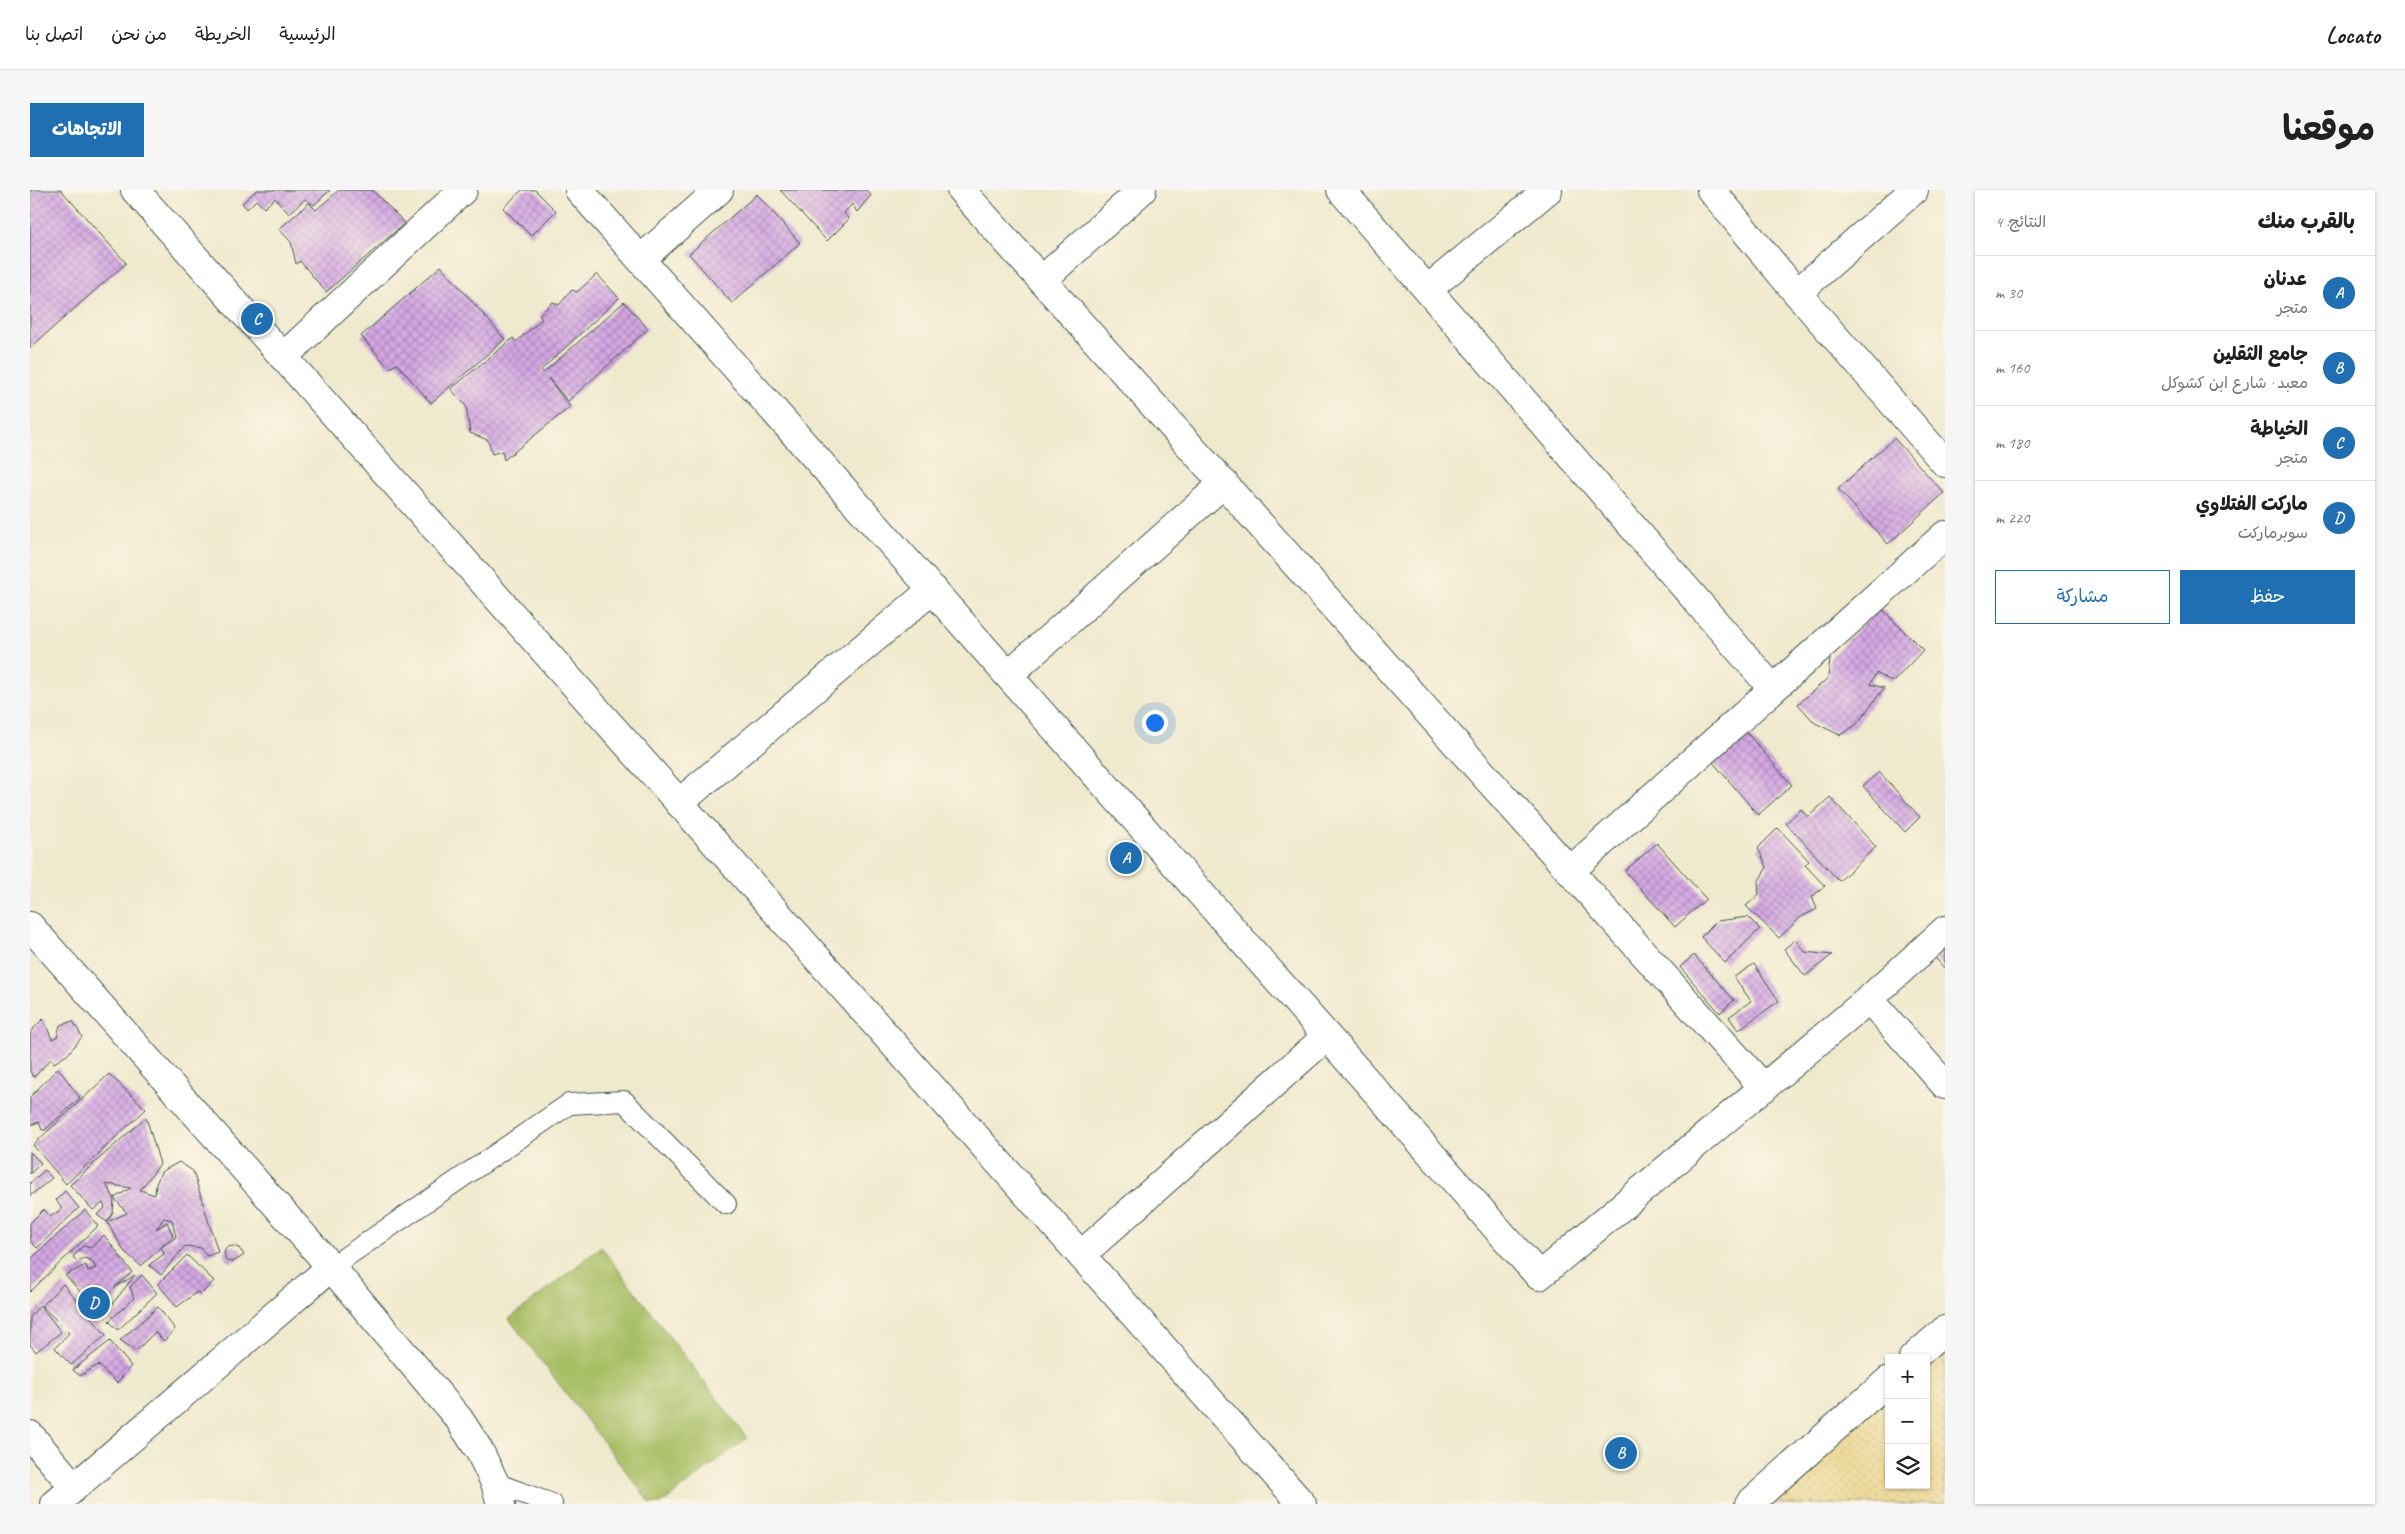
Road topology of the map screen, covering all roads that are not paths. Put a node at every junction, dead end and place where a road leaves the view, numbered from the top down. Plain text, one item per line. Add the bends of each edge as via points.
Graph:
1 (135, 190) edge
2 (463, 190) edge
3 (579, 190) edge
4 (719, 190) edge
5 (962, 190) edge
6 (1142, 190) edge
7 (1341, 190) edge
8 (1548, 190) edge
9 (1711, 190) edge
10 (1914, 190) edge
11 (641, 260) junction
12 (1042, 280) junction
13 (1428, 289) junction
14 (1797, 293) junction
15 (283, 357) junction
16 (1945, 463) edge
17 (1224, 483) junction
18 (1945, 534) edge
19 (933, 589) junction
20 (1008, 675) junction
21 (1773, 689) junction
22 (679, 803) junction
23 (1570, 871) junction
24 (30, 926) edge
25 (1945, 930) edge
26 (1869, 999) junction
27 (1327, 1036) junction
28 (1945, 1085) edge
29 (1764, 1088) junction
30 (726, 1204) dead end
31 (1081, 1255) junction
32 (331, 1267) junction
33 (1945, 1330) edge
34 (1918, 1354) edge
35 (1885, 1384) edge
36 (30, 1435) edge
37 (498, 1494) edge
38 (64, 1495) edge
39 (552, 1504) edge
40 (1302, 1504) edge
41 (1749, 1504) edge

1 - 15 street
2 - 15 street
3 - 11 street
4 - 11 street
5 - 12 street
6 - 12 street
7 - 13 street
8 - 13 street
9 - 14 street
10 - 14 street
11 - 19 street
12 - 17 street
13 - 21 street
14 - 16 street
15 - 22 street
17 - 20 street
17 - 23 street
18 - 21 street
19 - 20 street
19 - 22 street
20 - 27 street
21 - 23 street
22 - 31 street
23 - 29 street
24 - 32 street
25 - 26 street
26 - 28 street
26 - 29 street
27 - 29 street via 1539,1276
27 - 31 street
30 - 32 lane via 624,1101 569,1104
31 - 40 street
32 - 37 street via 459,1418 479,1450
32 - 38 street
33 - 34 street
35 - 41 street
36 - 38 street
37 - 39 lane

